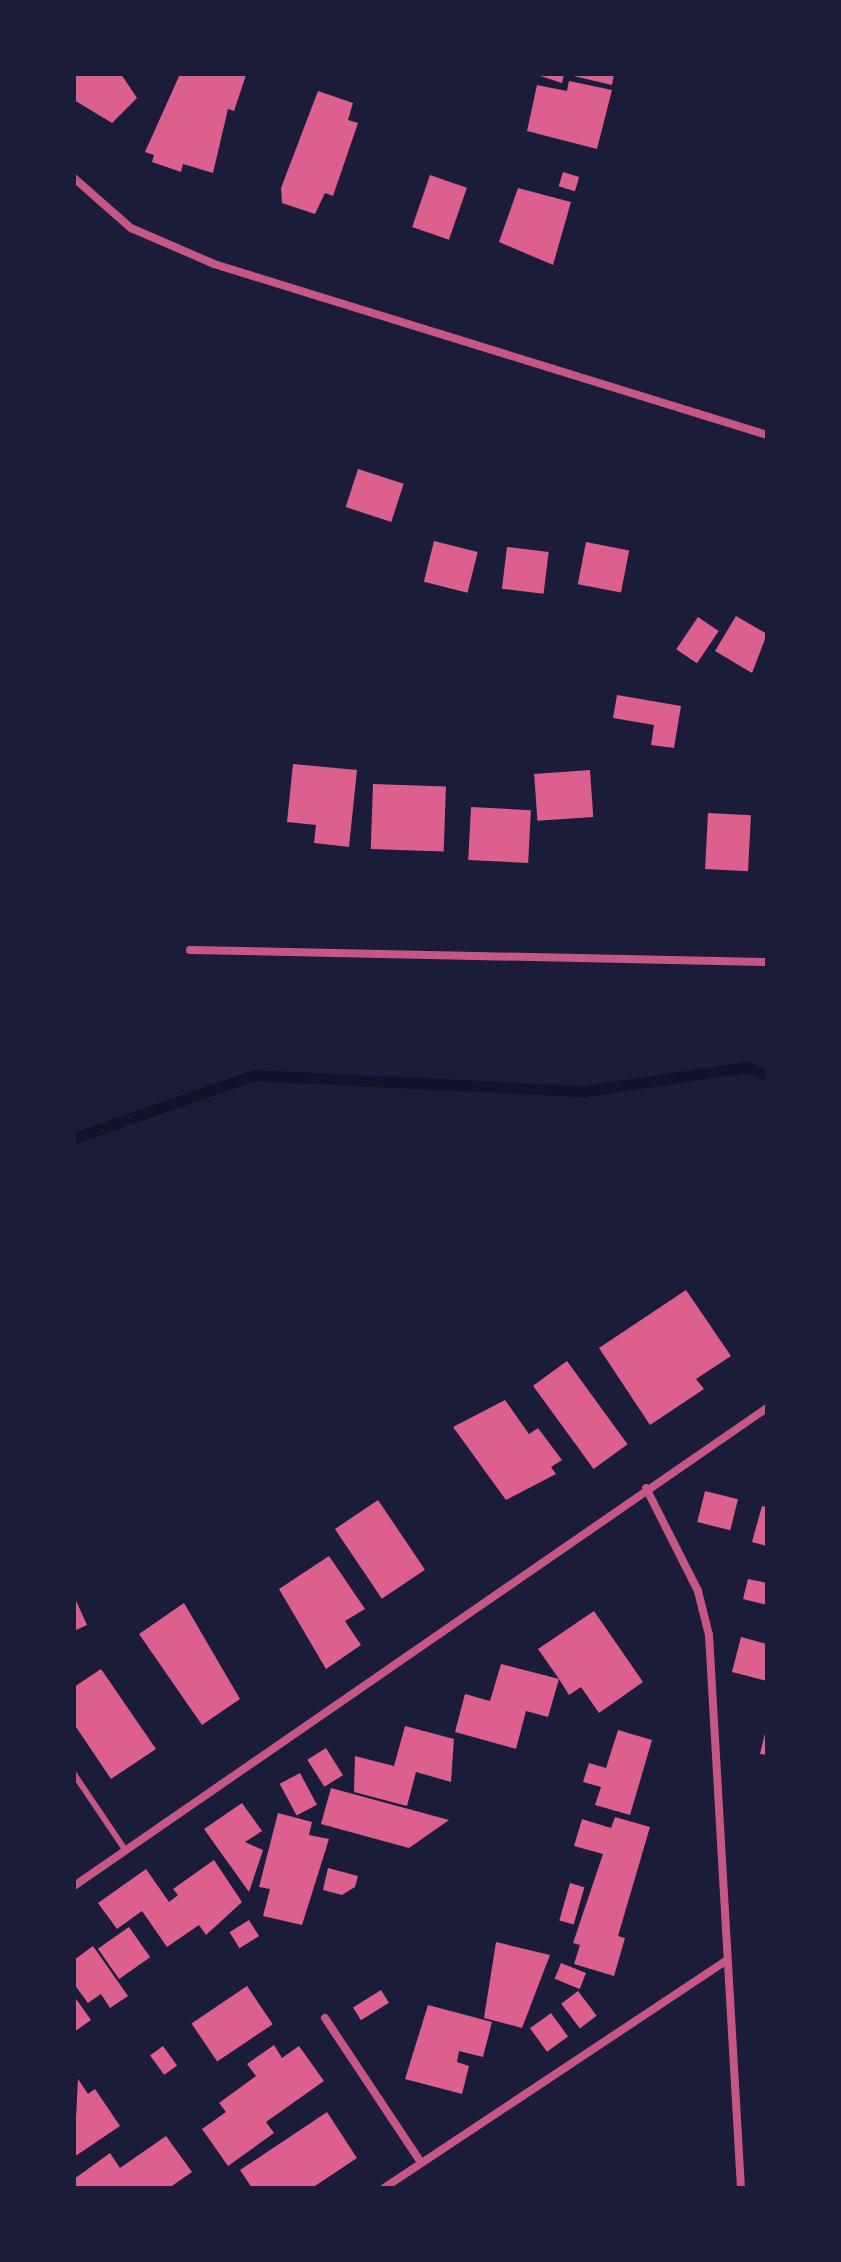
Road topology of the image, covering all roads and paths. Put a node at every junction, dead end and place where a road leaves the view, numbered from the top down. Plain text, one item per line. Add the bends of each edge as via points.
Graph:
1 (74, 178) edge
2 (767, 435) edge
3 (190, 950) dead end
4 (767, 962) edge
5 (767, 1408) edge
6 (646, 1488) junction
7 (74, 1774) edge
8 (126, 1851) junction
9 (74, 1886) edge
10 (727, 1960) junction
11 (325, 2018) dead end
12 (420, 2161) junction
13 (384, 2188) edge
14 (741, 2188) edge

1 - 2 street via 131,228 214,264
3 - 4 street
5 - 6 street
6 - 8 street
6 - 10 street via 706,1613
7 - 8 lane
8 - 9 street
10 - 12 street
10 - 14 street
11 - 12 street
12 - 13 street

